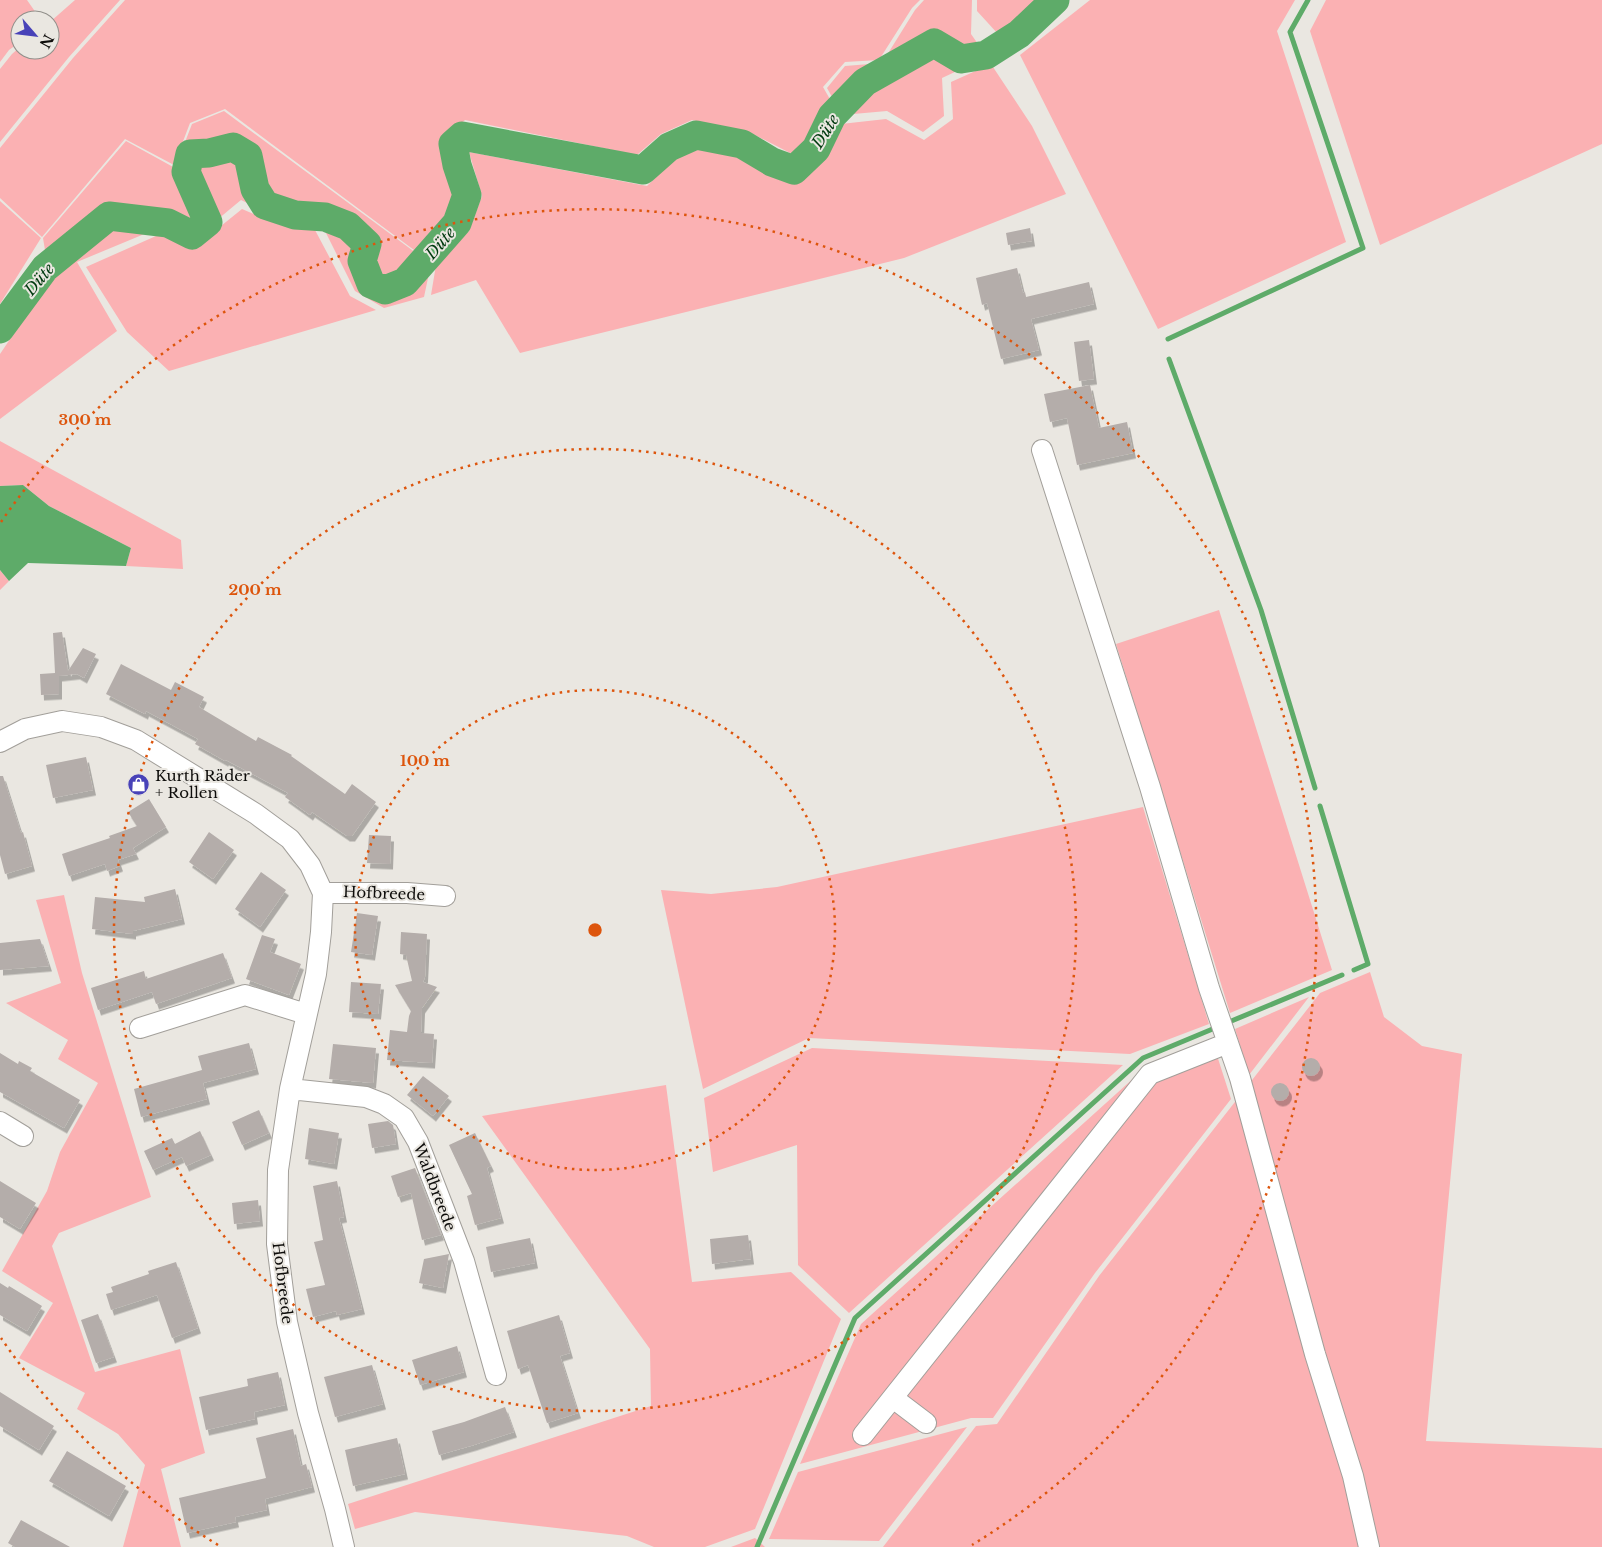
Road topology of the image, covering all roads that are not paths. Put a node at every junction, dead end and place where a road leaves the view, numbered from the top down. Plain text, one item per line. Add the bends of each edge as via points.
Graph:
1 (1042, 450) dead end
2 (0, 742) edge
3 (323, 893) junction
4 (444, 896) dead end
5 (306, 1014) junction
6 (140, 1028) dead end
7 (1228, 1043) junction
8 (290, 1089) junction
9 (0, 1122) edge
10 (23, 1136) dead end
11 (496, 1375) dead end
12 (893, 1398) junction
13 (926, 1423) dead end
14 (863, 1436) dead end
15 (344, 1547) edge
16 (1369, 1547) edge

1 - 7 street
2 - 3 street, Hofbreede via 25,729 62,721 101,726 136,740 256,814 290,839 310,866
3 - 4 street, Hofbreede
3 - 5 street, Hofbreede via 316,974
5 - 6 street via 245,995
5 - 8 street, Hofbreede
7 - 12 street via 1150,1074
7 - 16 street via 1315,1354 1354,1476
8 - 11 street, Waldbreede via 366,1097 384,1104 404,1118 418,1142 464,1261
8 - 15 street, Hofbreede via 278,1170 276,1244 287,1322
9 - 10 street
12 - 13 street
12 - 14 street

